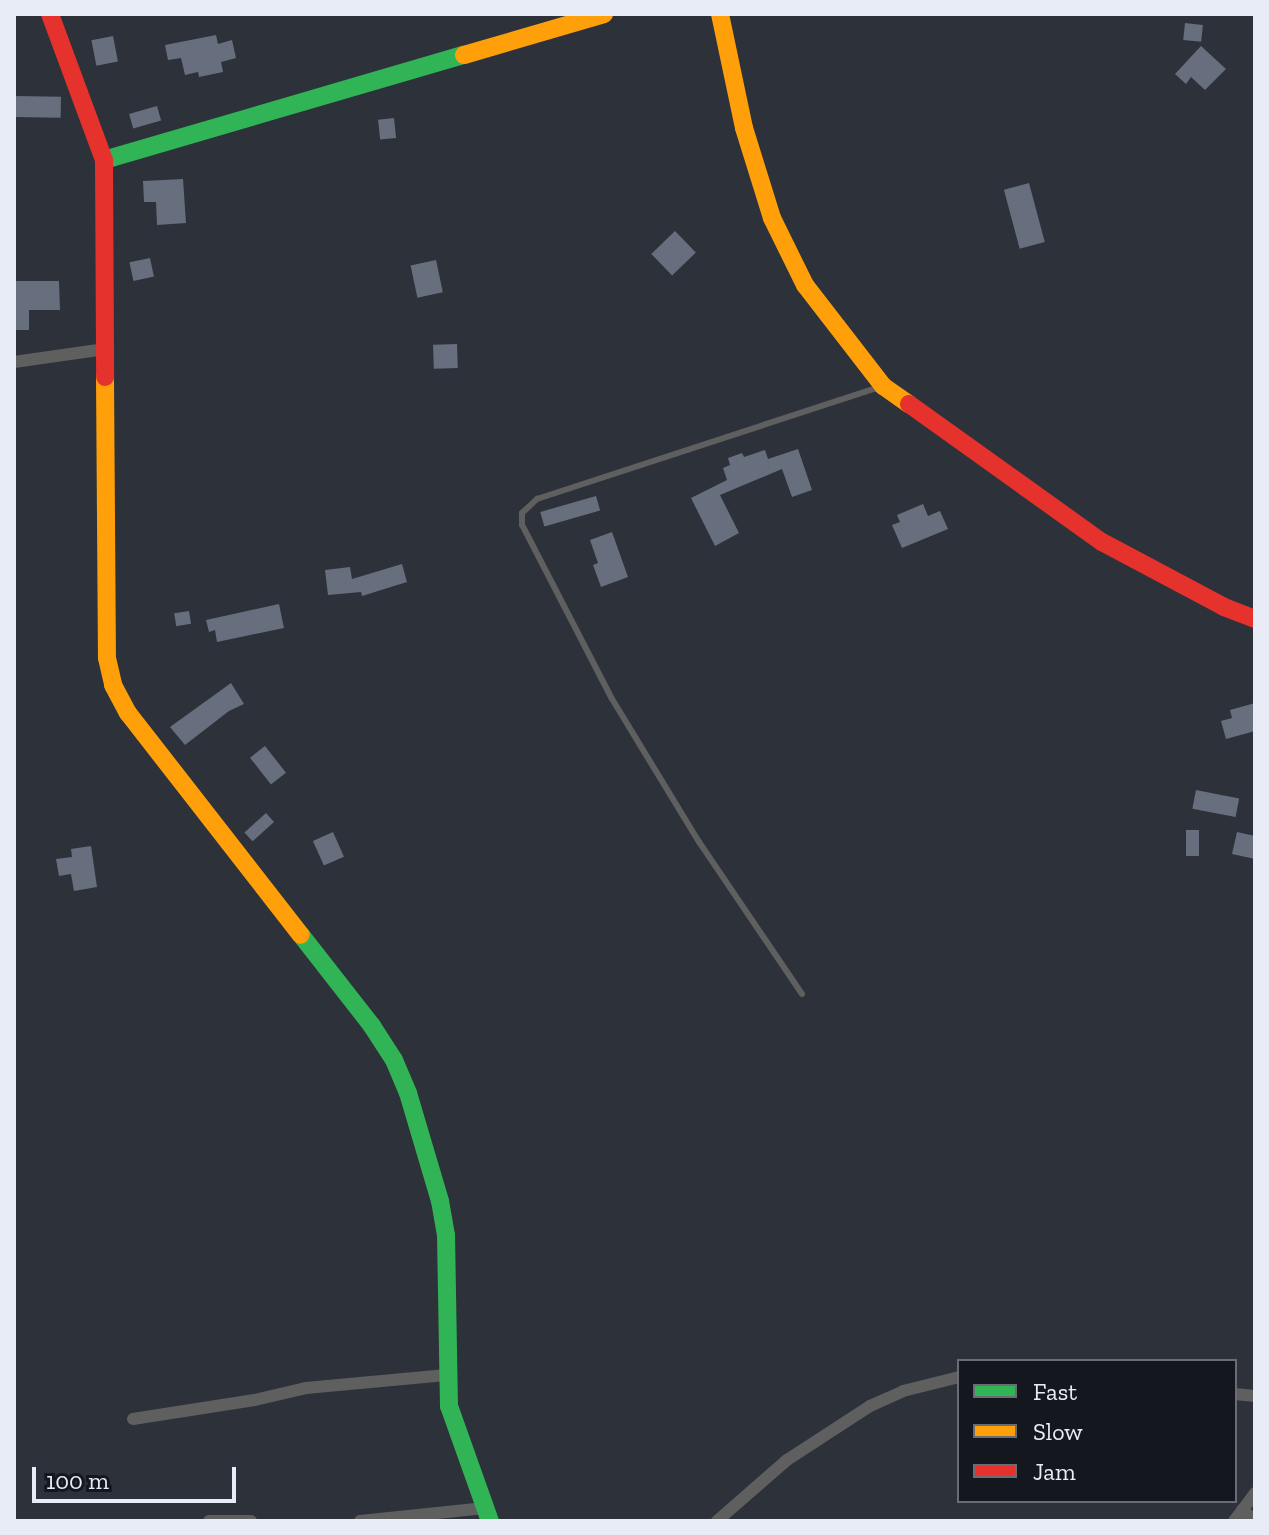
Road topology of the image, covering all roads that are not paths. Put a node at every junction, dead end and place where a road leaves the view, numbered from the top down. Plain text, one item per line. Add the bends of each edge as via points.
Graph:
1 (50, 14) edge
2 (604, 14) edge
3 (720, 14) edge
4 (104, 160) junction
5 (105, 349) junction
6 (14, 362) edge
7 (883, 386) junction
8 (1255, 619) edge
9 (802, 994) dead end
10 (446, 1375) junction
11 (957, 1377) edge
12 (133, 1419) dead end
13 (1255, 1493) edge
14 (487, 1514) edge
15 (1238, 1516) edge
16 (1255, 1520) edge
17 (209, 1521) edge
18 (251, 1521) edge
19 (360, 1521) edge
20 (717, 1521) edge

1 - 4 street
2 - 4 street
3 - 7 street via 744,128 772,218 805,285
4 - 5 street
5 - 6 street
5 - 10 street via 107,658 113,685 128,713 394,1060 408,1093 446,1235
7 - 8 street via 1102,542
7 - 9 lane via 537,499 522,513 522,525 612,699 699,842
10 - 12 street via 319,1386
10 - 14 street via 449,1406
11 - 20 street via 915,1387 870,1406 787,1460
13 - 15 street
14 - 19 street
15 - 16 street
17 - 18 street

